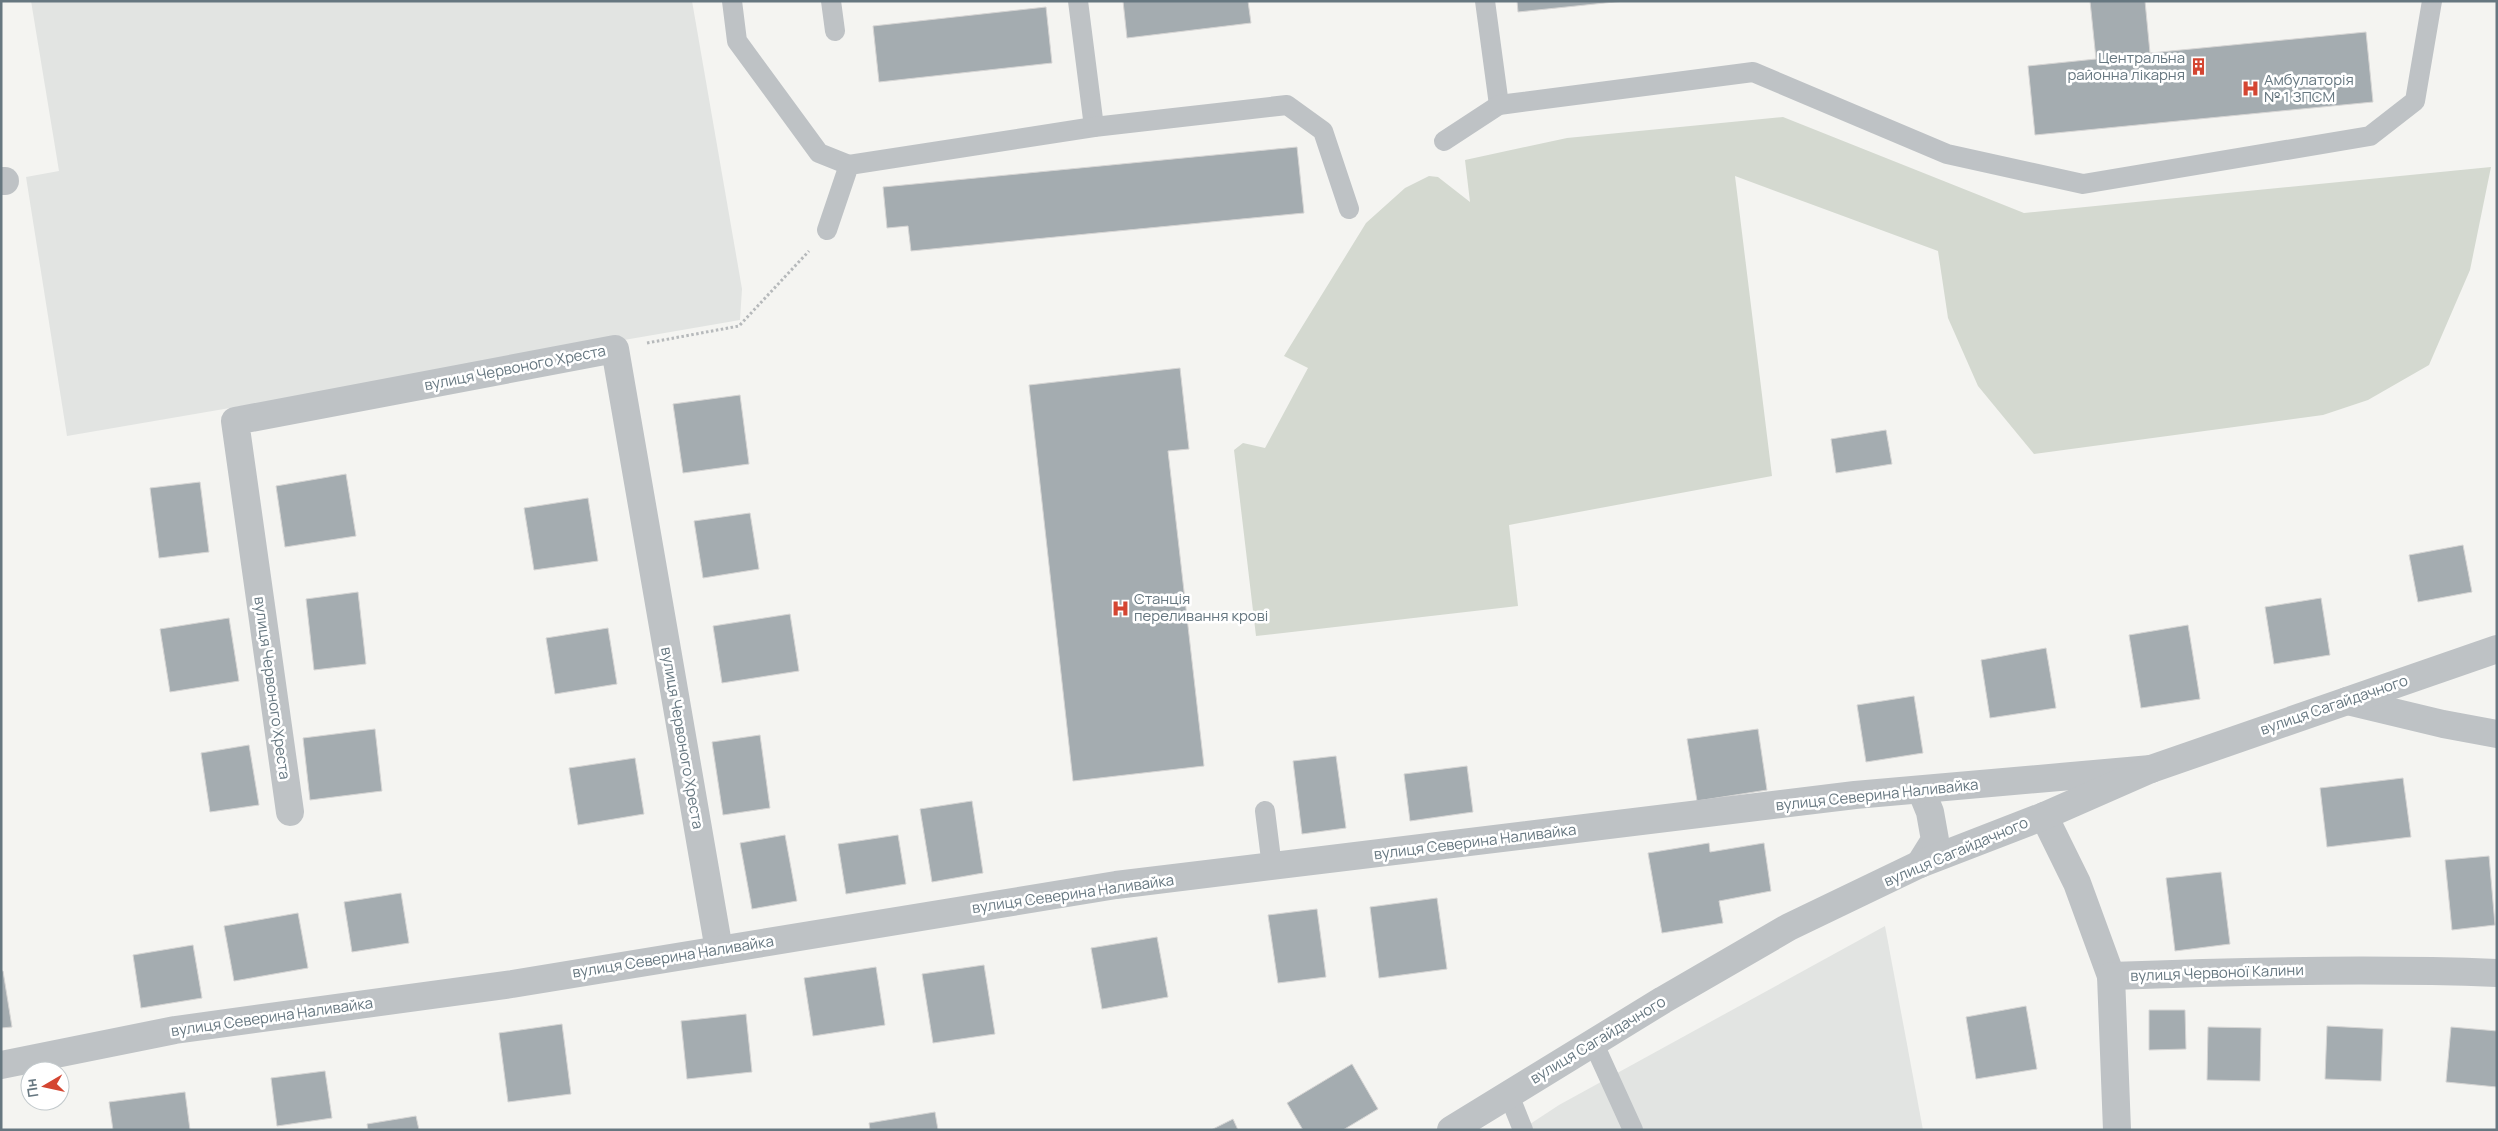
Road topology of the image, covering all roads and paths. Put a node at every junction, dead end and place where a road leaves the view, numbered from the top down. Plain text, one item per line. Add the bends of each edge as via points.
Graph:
1 (732, 1) edge
2 (831, 1) edge
3 (1078, 1) edge
4 (1485, 1) edge
5 (2432, 1) edge
6 (835, 31) dead end
7 (1499, 105) junction
8 (1094, 127) junction
9 (1444, 141) dead end
10 (849, 165) junction
11 (1349, 209) dead end
12 (827, 230) joint
13 (615, 349) junction
14 (2497, 649) edge
15 (2347, 701) junction
16 (2497, 734) edge
17 (2151, 769) junction
18 (1920, 790) junction
19 (1265, 811) dead end
20 (290, 812) dead end
21 (2044, 816) junction
22 (1920, 864) junction
23 (1272, 868) junction
24 (719, 950) junction
25 (2497, 973) edge
26 (2111, 976) junction
27 (1593, 1042) junction
28 (1, 1065) edge
29 (1509, 1094) junction
30 (1451, 1130) edge
31 (1523, 1130) edge
32 (1633, 1130) edge
33 (2117, 1130) edge

1 - 10 lane via 737,41 819,152
2 - 6 lane
3 - 8 lane
4 - 7 lane
5 - 7 lane via 2415,101 2370,136 2083,184 1946,154 1752,72
7 - 9 lane
8 - 10 lane
8 - 11 lane via 1287,105 1323,131
10 - 12 lane
12 - 13 path via 739,326
13 - 20 street, вулиця Червоного Хреста via 235,421
13 - 24 street, вулиця Червоного Хреста
14 - 15 street, вулиця Сагайдачного
15 - 16 street
15 - 17 street, вулиця Сагайдачного
17 - 18 street, вулиця Северина Наливайка
17 - 21 street, вулиця Сагайдачного
18 - 22 street via 1930,812 1935,840
18 - 23 street, вулиця Северина Наливайка via 1845,796
19 - 23 lane
21 - 22 street, вулиця Сагайдачного
21 - 26 street, вулиця Червоної Калини via 2077,883
22 - 27 street, вулиця Сагайдачного via 1789,927
23 - 24 street, вулиця Северина Наливайка via 1116,885
24 - 28 street, вулиця Северина Наливайка via 512,984 176,1030
25 - 26 street, вулиця Червоної Калини via 2227,971
26 - 33 street
27 - 29 street, вулиця Сагайдачного
27 - 32 lane
29 - 30 street, вулиця Сагайдачного
29 - 31 lane

